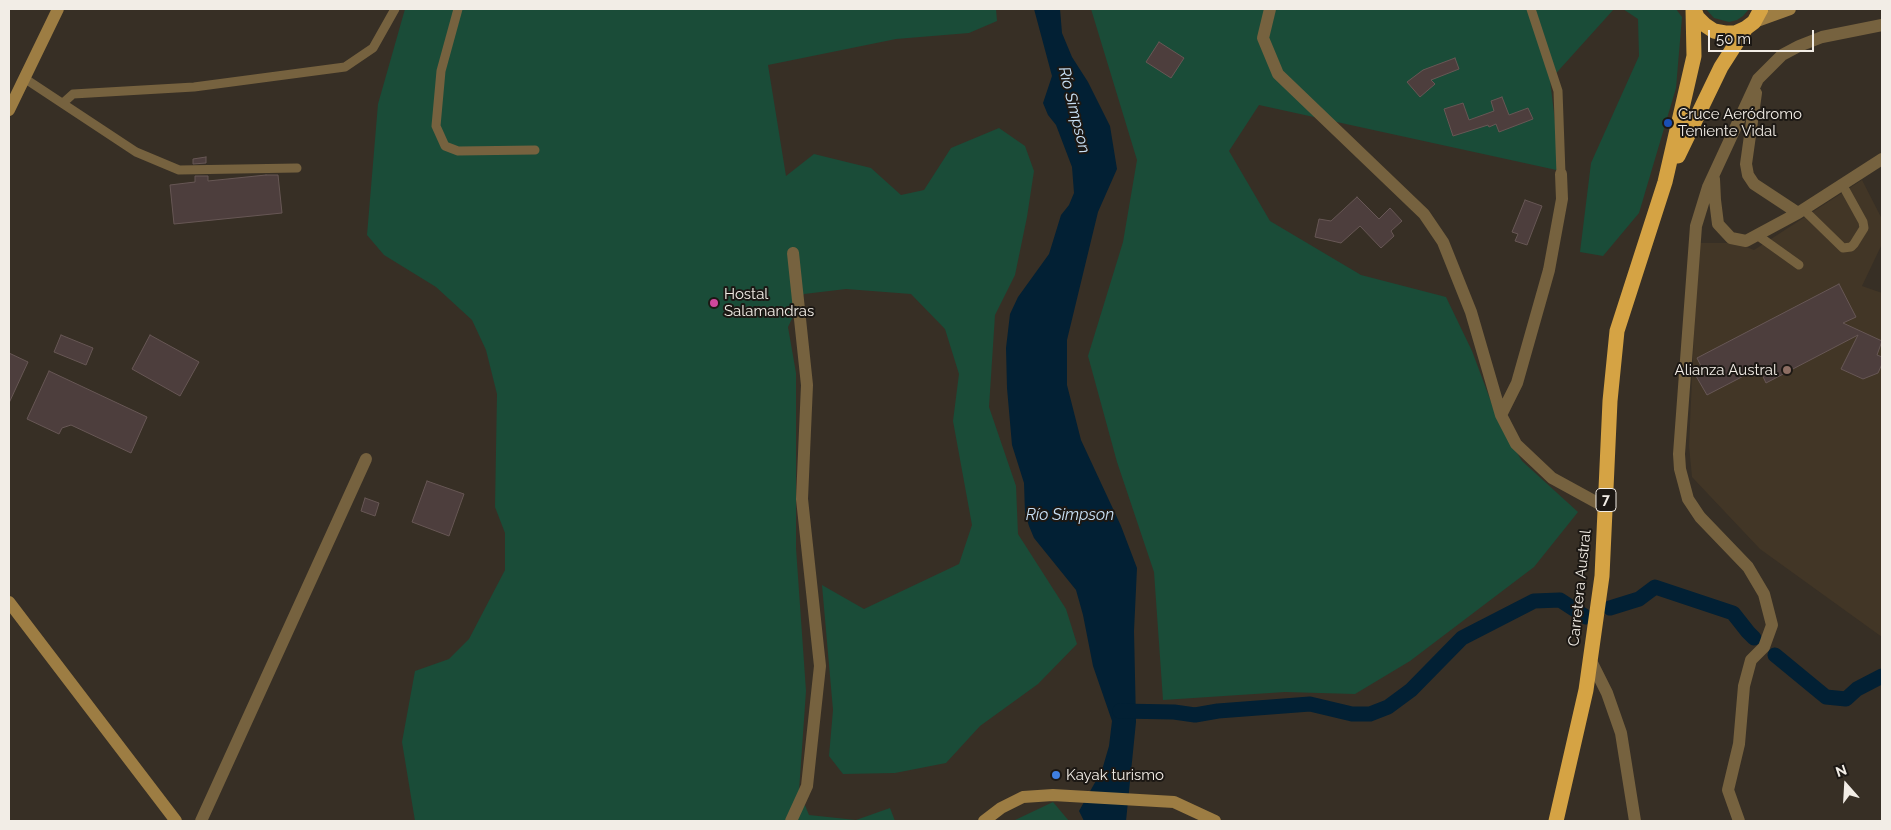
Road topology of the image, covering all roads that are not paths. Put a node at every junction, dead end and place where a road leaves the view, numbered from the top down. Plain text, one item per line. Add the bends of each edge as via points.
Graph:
1 (58, 9) edge
2 (395, 9) edge
3 (458, 9) edge
4 (1270, 9) edge
5 (1531, 9) edge
6 (1694, 9) edge
7 (1790, 9) edge
8 (1754, 20) edge
9 (1882, 25) edge
10 (24, 78) junction
11 (1758, 78) junction
12 (63, 103) junction
13 (9, 110) edge
14 (535, 150) dead end
15 (1882, 159) edge
16 (297, 168) dead end
17 (1561, 174) joint
18 (1714, 174) junction
19 (1665, 182) junction
20 (1842, 184) junction
21 (1801, 212) junction
22 (1757, 235) junction
23 (793, 253) dead end
24 (1799, 265) dead end
25 (1501, 415) junction
26 (366, 459) dead end
27 (1605, 508) junction
28 (9, 602) edge
29 (1590, 659) junction
30 (176, 821) edge
31 (201, 821) edge
32 (790, 821) edge
33 (984, 821) edge
34 (1215, 821) edge
35 (1556, 821) edge
36 (1635, 821) edge
37 (1739, 821) edge

1 - 10 street
2 - 12 lane via 373,48 345,67 194,87 73,94
3 - 14 lane via 441,71 436,126 445,146 458,151
4 - 25 street via 1262,38 1278,74 1424,214 1443,242 1471,312
5 - 17 lane via 1558,91
6 - 8 highway via 1705,25 1724,33 1735,32
6 - 19 highway, Carretera Austral / 7 via 1694,56
7 - 8 street
8 - 19 highway, Carretera Austral / 7 via 1720,67
9 - 11 street via 1822,37 1800,46 1782,55
10 - 12 lane
10 - 13 street
11 - 18 street
11 - 21 street via 1746,164 1748,175 1754,184
12 - 16 lane via 136,152 179,170
15 - 20 street
17 - 25 street via 1562,199 1550,270 1517,383
18 - 22 street via 1718,224 1731,238 1746,241
18 - 37 street via 1696,226 1679,454 1688,499 1700,517 1748,567 1764,594 1772,625 1764,647 1751,660 1744,686 1739,744 1728,790
19 - 27 highway, Carretera Austral / 7 via 1617,331
20 - 21 street
20 - 21 lane via 1864,228 1851,247 1843,248
21 - 22 street
22 - 24 lane
23 - 32 street via 807,385 802,499 820,666 807,786
25 - 27 street via 1516,444 1552,478
26 - 31 street
27 - 29 highway, Carretera Austral / 7 via 1602,576
28 - 30 street
29 - 35 highway, Carretera Austral / 7
29 - 36 street via 1607,693 1621,733
33 - 34 street via 1023,796 1053,795 1174,802

